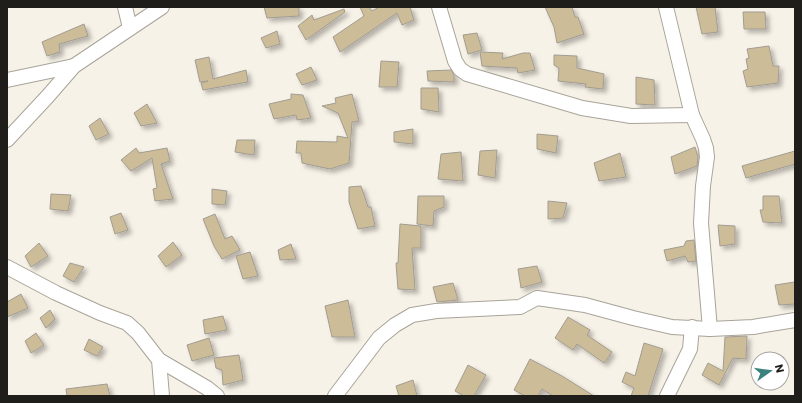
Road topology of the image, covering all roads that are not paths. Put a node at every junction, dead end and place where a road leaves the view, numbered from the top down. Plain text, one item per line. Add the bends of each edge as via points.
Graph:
1 (125, 7) edge
2 (162, 7) edge
3 (439, 7) edge
4 (666, 7) edge
5 (130, 28) junction
6 (74, 66) junction
7 (7, 80) edge
8 (692, 115) junction
9 (7, 140) edge
10 (7, 267) edge
11 (795, 320) edge
12 (692, 328) junction
13 (710, 329) junction
14 (159, 360) junction
15 (162, 396) edge
16 (217, 396) edge
17 (335, 396) edge
18 (667, 396) edge

1 - 5 street
2 - 5 street
3 - 8 street via 455,61 467,74 582,108 631,116
4 - 8 street
5 - 6 street
6 - 7 street
6 - 9 street
8 - 13 street via 706,152 701,223
10 - 14 street via 56,294 126,323 138,333
11 - 13 street via 753,327
12 - 13 street
12 - 17 street via 672,327 585,305 537,298 520,307 436,311 412,315 379,338
12 - 18 street via 690,349
14 - 15 street
14 - 16 street

